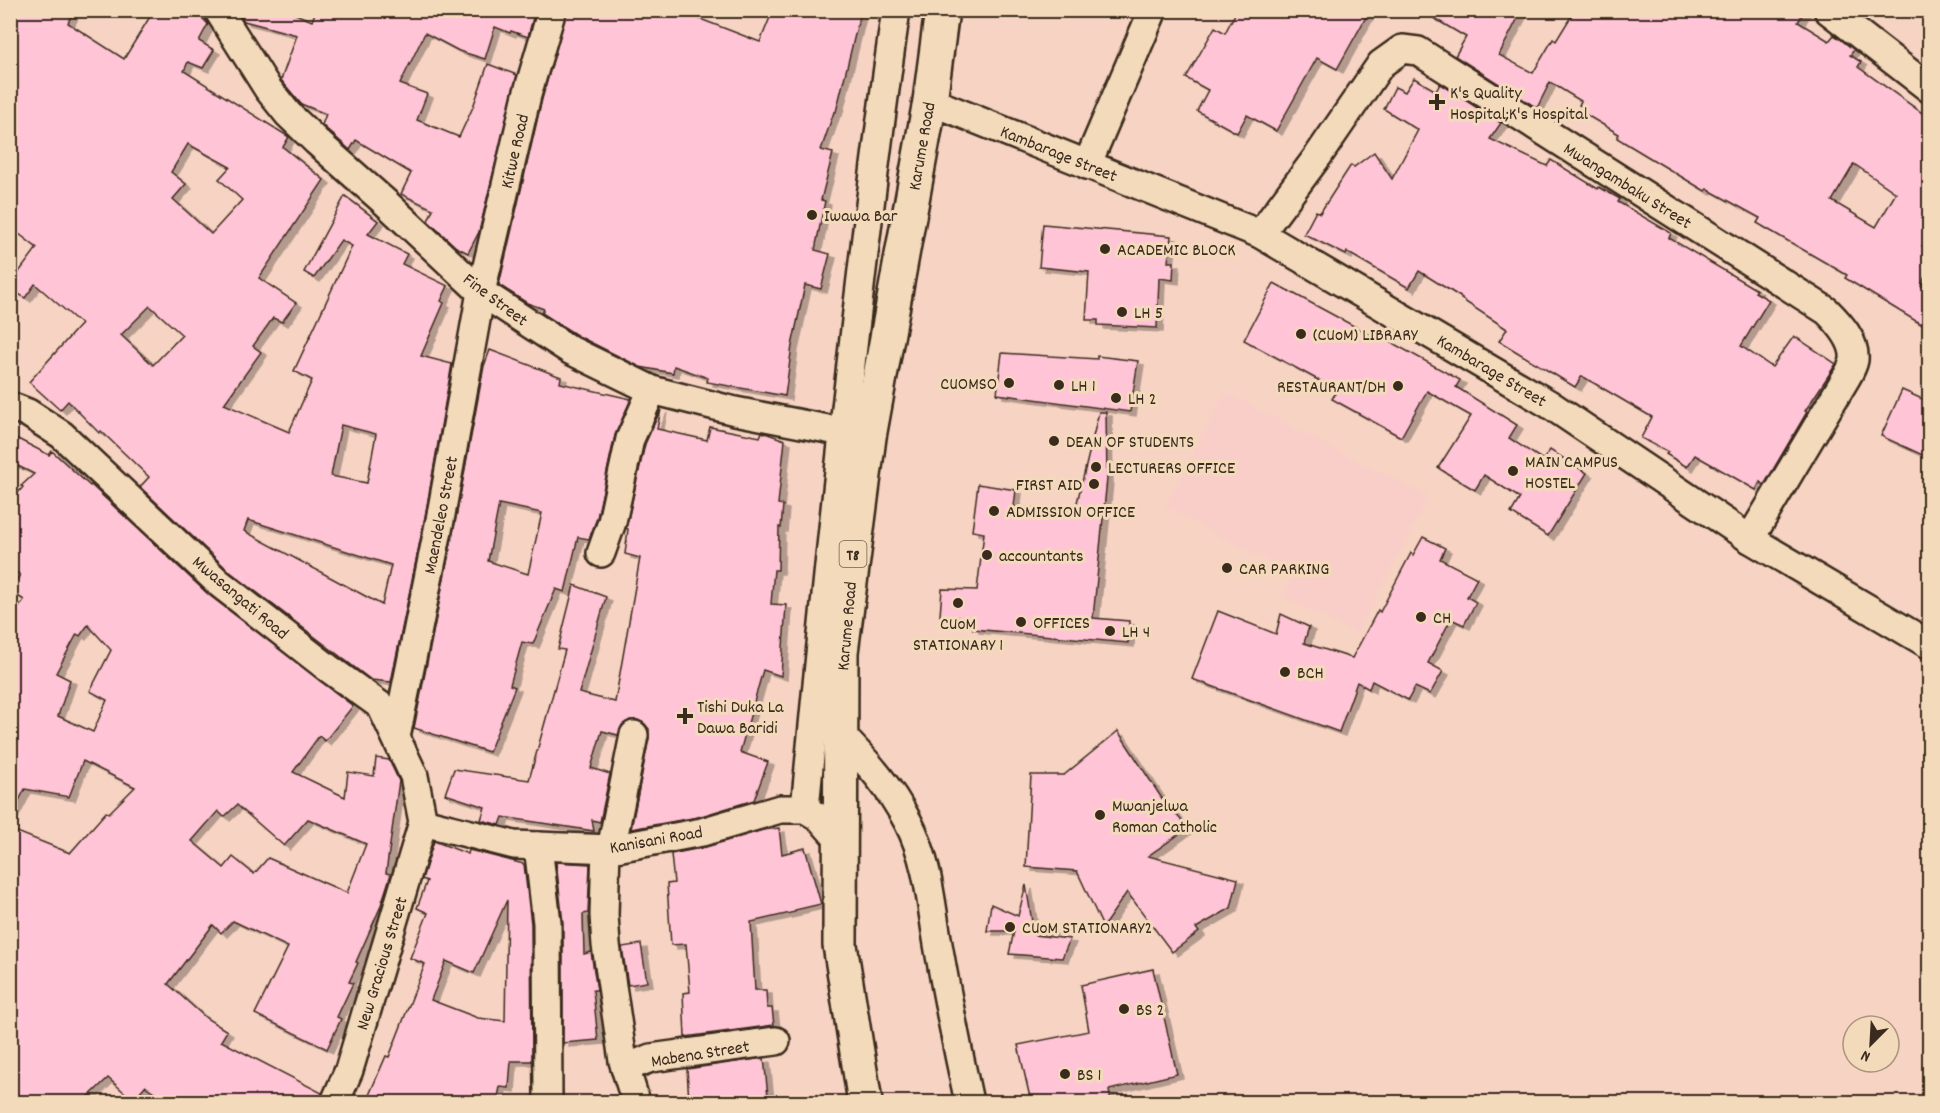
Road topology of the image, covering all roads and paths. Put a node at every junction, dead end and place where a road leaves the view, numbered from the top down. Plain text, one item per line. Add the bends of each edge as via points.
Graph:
1 (218, 10) edge
2 (552, 10) edge
3 (896, 10) edge
4 (942, 10) edge
5 (1153, 10) edge
6 (1828, 10) edge
7 (1929, 89) edge
8 (930, 101) junction
9 (1087, 165) junction
10 (1260, 234) junction
11 (481, 292) junction
12 (652, 390) junction
13 (10, 406) edge
14 (856, 433) junction
15 (1750, 538) junction
16 (601, 553) dead end
17 (1929, 645) edge
18 (634, 735) dead end
19 (841, 735) junction
20 (396, 737) junction
21 (805, 810) junction
22 (423, 822) junction
23 (841, 842) junction
24 (538, 846) junction
25 (608, 849) junction
26 (776, 1041) dead end
27 (624, 1065) junction
28 (335, 1102) edge
29 (548, 1102) edge
30 (636, 1102) edge
31 (864, 1102) edge
32 (969, 1102) edge

1 - 11 street, Fine Street via 288,114
2 - 11 street, Kitwe Road via 527,95
3 - 14 street via 875,153
4 - 8 highway, Karume Road / T8
5 - 9 street
6 - 7 street
8 - 9 street, Kambarage Street
8 - 14 highway, Karume Road / T8
9 - 10 street, Kambarage Street
10 - 15 street, Kambarage Street via 1549,404
10 - 15 street, Mwangambaku Street via 1382,64 1402,49 1418,51 1827,311 1842,326 1854,360
11 - 12 street, Fine Street via 570,350
11 - 20 street, Maendeleo Street
12 - 14 street, Fine Street via 735,411
12 - 16 street via 630,439 612,522
13 - 20 street, Mwasangati Road via 63,435 219,583 381,706
14 - 19 highway, Karume Road / T8 via 841,652
14 - 21 street via 822,621
15 - 17 street, Kambarage Street
18 - 25 street
19 - 23 highway, Karume Road / T8
19 - 32 street via 878,773 909,823 919,849 930,889
20 - 22 street, Mwasangati Road via 414,776
21 - 23 street via 820,818
21 - 25 street, Kanisani Road via 780,810 702,832
22 - 24 street, Kanisani Road via 514,845
22 - 28 street, New Gracious Street via 349,1070
23 - 31 highway, Karume Road / T8 via 840,945
24 - 25 street, Kanisani Road
24 - 29 street via 547,923
25 - 27 street via 606,945
26 - 27 street, Mabena Street
27 - 30 street, Mabena Street

